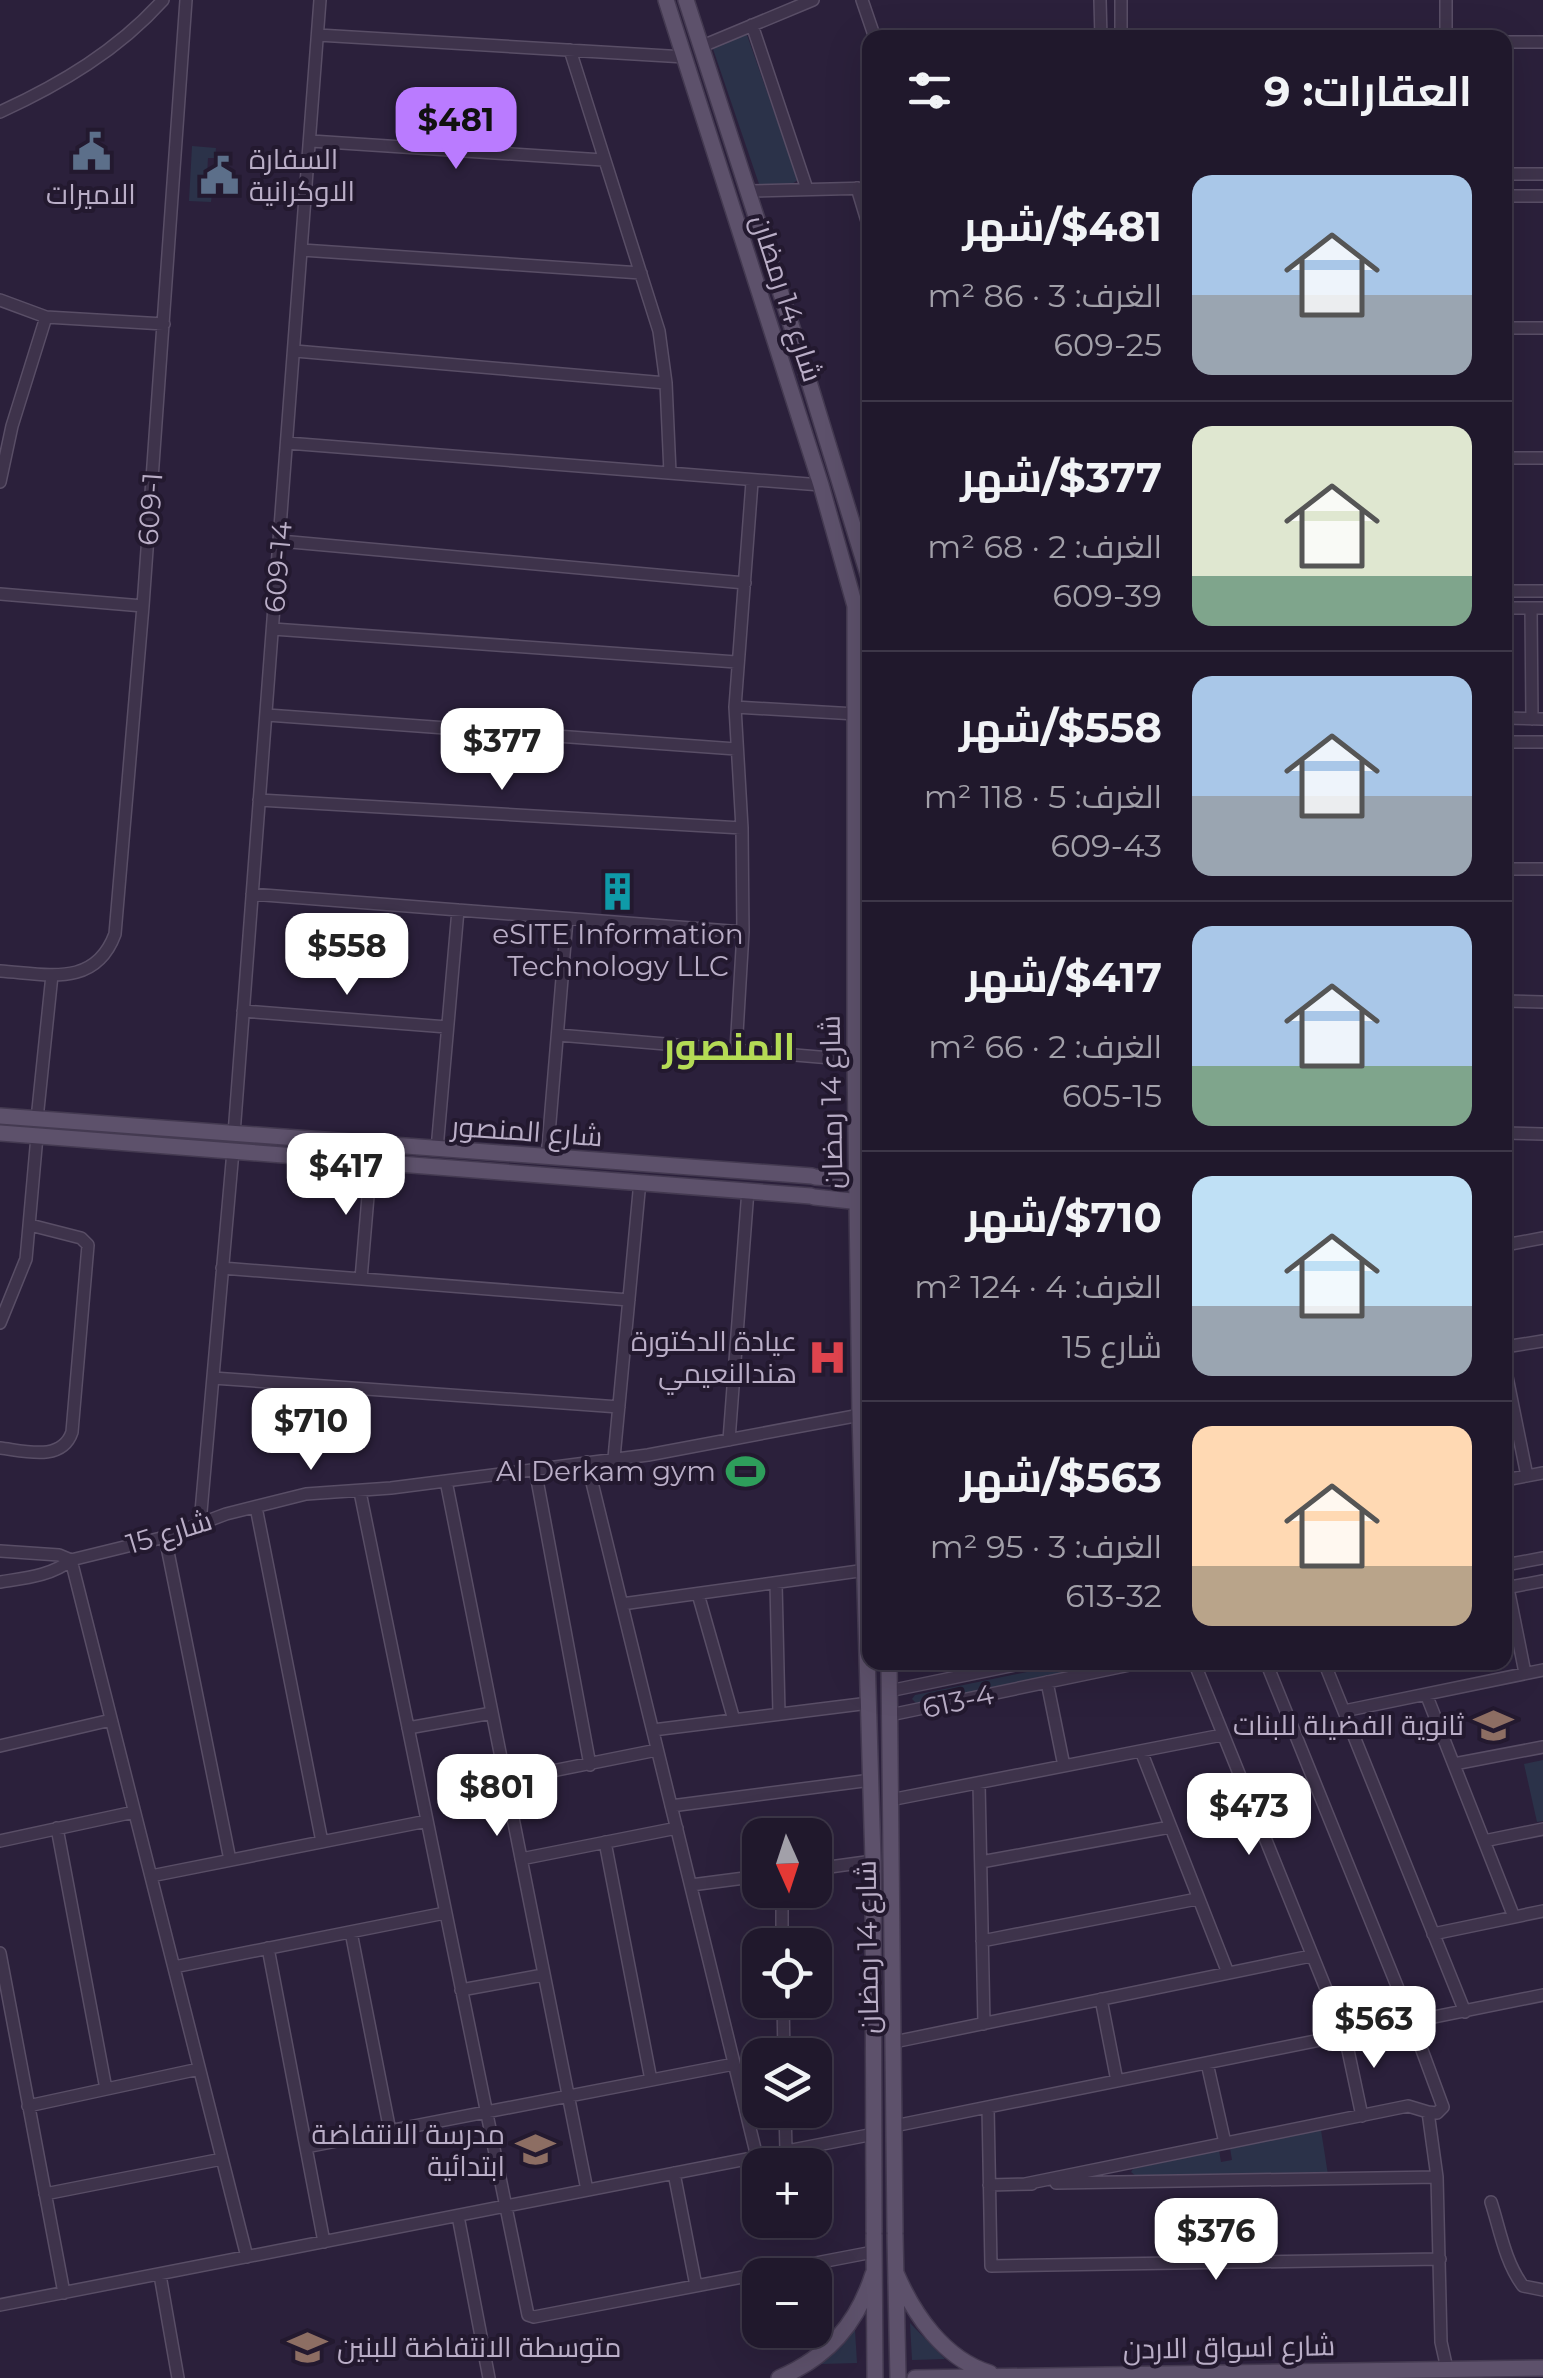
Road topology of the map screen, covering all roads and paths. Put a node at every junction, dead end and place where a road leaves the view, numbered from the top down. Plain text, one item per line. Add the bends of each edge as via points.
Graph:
1 (163, 0) edge
2 (186, 0) edge
3 (320, 0) edge
4 (666, 0) edge
5 (686, 0) edge
6 (813, 0) edge
7 (862, 0) edge
8 (1100, 0) edge
9 (1121, 0) edge
10 (1446, 0) edge
11 (752, 26) junction
12 (872, 30) edge
13 (1101, 30) edge
14 (1122, 30) edge
15 (1446, 30) edge
16 (318, 34) junction
17 (1512, 42) edge
18 (1543, 42) edge
19 (700, 47) junction
20 (570, 50) junction
21 (685, 57) junction
22 (0, 112) edge
23 (311, 141) junction
24 (604, 160) junction
25 (1512, 174) edge
26 (1543, 174) edge
27 (862, 188) edge
28 (807, 189) junction
29 (749, 191) junction
30 (1512, 196) edge
31 (1543, 196) edge
32 (302, 250) junction
33 (641, 274) junction
34 (0, 300) edge
35 (46, 316) junction
36 (164, 324) junction
37 (1512, 328) edge
38 (1543, 328) edge
39 (295, 351) junction
40 (666, 383) junction
41 (287, 443) junction
42 (1512, 458) edge
43 (1543, 458) edge
44 (670, 473) junction
45 (0, 482) edge
46 (752, 482) junction
47 (821, 486) junction
48 (862, 531) edge
49 (280, 541) junction
50 (745, 582) junction
51 (1512, 590) edge
52 (1543, 591) edge
53 (0, 594) edge
54 (144, 606) junction
55 (1537, 608) edge
56 (273, 629) junction
57 (736, 662) junction
58 (735, 707) junction
59 (856, 714) junction
60 (267, 716) junction
61 (1512, 718) edge
62 (1538, 719) edge
63 (1512, 742) edge
64 (1543, 742) edge
65 (736, 748) junction
66 (260, 800) junction
67 (742, 828) junction
68 (1512, 869) edge
69 (1543, 869) edge
70 (252, 894) junction
71 (458, 910) junction
72 (567, 918) junction
73 (743, 932) junction
74 (0, 970) edge
75 (52, 974) junction
76 (1512, 1001) edge
77 (1543, 1002) edge
78 (244, 1012) junction
79 (447, 1026) junction
80 (558, 1035) junction
81 (736, 1050) junction
82 (855, 1060) junction
83 (0, 1116) edge
84 (37, 1128) junction
85 (0, 1133) edge
86 (1512, 1134) edge
87 (1543, 1134) edge
88 (233, 1143) junction
89 (438, 1149) junction
90 (862, 1153) edge
91 (548, 1158) junction
92 (372, 1161) junction
93 (862, 1180) edge
94 (640, 1181) junction
95 (748, 1190) junction
96 (862, 1202) edge
97 (30, 1225) junction
98 (1543, 1238) edge
99 (1512, 1244) edge
100 (222, 1268) junction
101 (361, 1279) junction
102 (629, 1300) junction
103 (862, 1308) edge
104 (0, 1323) edge
105 (1543, 1341) edge
106 (1512, 1346) edge
107 (212, 1378) junction
108 (1512, 1402) edge
109 (619, 1408) junction
110 (860, 1413) junction
111 (729, 1438) junction
112 (0, 1448) edge
113 (614, 1458) junction
114 (587, 1462) junction
115 (862, 1465) edge
116 (535, 1469) junction
117 (1543, 1473) edge
118 (1527, 1476) junction
119 (1512, 1479) edge
120 (446, 1481) junction
121 (360, 1492) junction
122 (256, 1507) junction
123 (200, 1523) junction
124 (165, 1537) junction
125 (0, 1552) edge
126 (1543, 1558) edge
127 (71, 1560) junction
128 (1512, 1564) edge
129 (862, 1571) edge
130 (1543, 1580) edge
131 (0, 1582) edge
132 (776, 1583) junction
133 (1512, 1587) edge
134 (698, 1594) junction
135 (622, 1604) junction
136 (1512, 1615) edge
137 (867, 1670) edge
138 (889, 1670) edge
139 (990, 1670) edge
140 (1105, 1670) edge
141 (1197, 1670) edge
142 (1269, 1670) edge
143 (1327, 1670) edge
144 (1543, 1670) edge
145 (1525, 1673) junction
146 (1046, 1682) junction
147 (889, 1691) junction
148 (1426, 1694) junction
149 (868, 1704) junction
150 (1344, 1711) junction
151 (492, 1713) junction
152 (779, 1714) junction
153 (890, 1715) junction
154 (111, 1720) junction
155 (734, 1720) junction
156 (408, 1728) junction
157 (653, 1730) junction
158 (1222, 1735) junction
159 (0, 1746) edge
160 (1543, 1747) edge
161 (658, 1750) junction
162 (1141, 1751) junction
163 (1454, 1764) junction
164 (590, 1765) junction
165 (1064, 1766) junction
166 (506, 1780) junction
167 (871, 1780) junction
168 (979, 1783) junction
169 (890, 1800) junction
170 (671, 1806) junction
171 (134, 1812) junction
172 (427, 1821) junction
173 (1170, 1827) junction
174 (57, 1828) junction
175 (676, 1828) junction
176 (1543, 1829) edge
177 (0, 1841) edge
178 (1484, 1841) junction
179 (322, 1842) junction
180 (605, 1842) junction
181 (521, 1858) junction
182 (230, 1860) junction
183 (873, 1862) junction
184 (980, 1862) junction
185 (832, 1867) edge
186 (151, 1876) junction
187 (742, 1878) edge
188 (690, 1885) junction
189 (1197, 1899) junction
190 (1543, 1911) edge
191 (446, 1913) junction
192 (1514, 1917) junction
193 (351, 1932) junction
194 (1433, 1934) junction
195 (982, 1940) junction
196 (268, 1948) junction
197 (0, 1953) edge
198 (1311, 1956) junction
199 (174, 1967) junction
200 (2, 1969) edge
201 (1228, 1973) junction
202 (544, 1975) junction
203 (461, 1990) junction
204 (1543, 1995) edge
205 (1102, 1999) junction
206 (1464, 2012) junction
207 (1412, 2023) junction
208 (984, 2024) junction
209 (1345, 2036) junction
210 (894, 2042) junction
211 (1207, 2063) junction
212 (734, 2064) junction
213 (199, 2068) junction
214 (652, 2080) junction
215 (1117, 2081) junction
216 (106, 2088) junction
217 (569, 2096) junction
218 (28, 2106) junction
219 (988, 2107) junction
220 (486, 2112) junction
221 (1428, 2112) junction
222 (1362, 2116) junction
223 (894, 2126) junction
224 (390, 2130) junction
225 (874, 2134) junction
226 (1225, 2143) junction
227 (306, 2147) junction
228 (755, 2148) edge
229 (802, 2148) edge
230 (222, 2159) junction
231 (742, 2160) edge
232 (674, 2173) junction
233 (1436, 2177) junction
234 (1025, 2184) junction
235 (989, 2186) junction
236 (587, 2190) junction
237 (45, 2194) junction
238 (1492, 2202) dead end
239 (505, 2206) junction
240 (458, 2216) junction
241 (873, 2240) junction
242 (324, 2242) junction
243 (247, 2257) junction
244 (1440, 2259) junction
245 (896, 2273) junction
246 (160, 2274) junction
247 (873, 2274) junction
248 (696, 2286) junction
249 (1543, 2290) edge
250 (64, 2294) junction
251 (0, 2306) edge
252 (1543, 2368) edge
253 (1447, 2374) edge
254 (999, 2375) junction
255 (178, 2378) edge
256 (490, 2378) edge
257 (779, 2378) edge
258 (875, 2378) edge
259 (898, 2378) edge
260 (916, 2378) edge

1 - 22 street via 104,54
2 - 36 street, 609-1
3 - 16 street, 609-14
4 - 21 main road, شارع 14 رمضان
5 - 19 main road, شارع 14 رمضان
6 - 11 street
7 - 12 street
8 - 13 street
9 - 14 street
10 - 15 street
11 - 19 street
11 - 28 street
16 - 20 street
16 - 23 street, 609-14
17 - 18 street
19 - 29 main road, شارع 14 رمضان
20 - 21 street
20 - 24 street
21 - 47 main road, شارع 14 رمضان
23 - 24 street
23 - 32 street, 609-14
24 - 33 street
25 - 26 street
27 - 28 street
28 - 29 street
29 - 48 main road, شارع 14 رمضان
30 - 31 street
32 - 33 street
32 - 39 street, 609-14
33 - 40 street
34 - 35 street
35 - 36 street
35 - 45 street
36 - 54 street, 609-1
37 - 38 street
39 - 40 street
39 - 41 street, 609-14
40 - 44 street
41 - 44 street
41 - 49 street, 609-14
42 - 43 street
44 - 46 street
46 - 47 street
46 - 50 street
47 - 59 main road, شارع 14 رمضان via 855,606
49 - 50 street
49 - 56 street, 609-14
50 - 57 street
51 - 52 street
53 - 54 street
54 - 75 street, 609-1 via 116,934 97,964 80,973
55 - 62 street
56 - 57 street
56 - 60 street, 609-14
57 - 58 street
58 - 59 street
58 - 65 street
59 - 82 main road, شارع 14 رمضان
60 - 65 street
60 - 66 street, 609-14
61 - 62 street
63 - 64 street
65 - 67 street
66 - 67 street
66 - 70 street, 609-14
67 - 73 street
68 - 69 street
70 - 71 street
70 - 78 street, 609-14
71 - 72 street
71 - 79 street
72 - 73 street
72 - 80 street
73 - 81 street
74 - 75 street, 609-1
75 - 84 street
76 - 77 street
78 - 79 street
78 - 88 street, 609-14
79 - 89 street
80 - 81 street
80 - 91 street
81 - 82 street
82 - 90 main road, شارع 14 رمضان
83 - 84 main road, شارع المنصور
84 - 85 main road, شارع المنصور
84 - 88 main road, شارع المنصور
84 - 97 street
86 - 87 street
88 - 89 main road, شارع المنصور
88 - 92 main road, شارع المنصور
88 - 100 street, 609-14
89 - 91 main road, شارع المنصور
91 - 93 main road, شارع المنصور
92 - 94 main road, شارع المنصور
92 - 101 street
94 - 95 main road, شارع المنصور
94 - 102 street
95 - 96 main road, شارع المنصور
95 - 111 street
97 - 104 street via 26,1259
97 - 112 street via 88,1245 72,1432 52,1452
98 - 99 street
100 - 101 street
100 - 107 street, 609-14
101 - 102 street
102 - 109 street
103 - 110 main road, شارع 14 رمضان
105 - 106 street
107 - 109 street
107 - 123 street, 609-14
108 - 118 street
109 - 113 street
110 - 111 street, شارع 15
110 - 115 main road, شارع 14 رمضان
111 - 113 street, شارع 15
113 - 114 street, شارع 15
114 - 116 street, شارع 15
114 - 135 street
116 - 120 street, شارع 15
116 - 164 street
117 - 118 street
118 - 119 street
120 - 121 street, شارع 15
120 - 151 street
121 - 122 street, شارع 15 via 306,1494
121 - 156 street
122 - 123 street, شارع 15
122 - 179 street
123 - 124 street, شارع 15
124 - 127 street, شارع 15
124 - 182 street
125 - 127 street
126 - 128 street
127 - 131 street, شارع 15 via 59,1570
127 - 154 street
129 - 132 street
130 - 133 street
132 - 134 street
132 - 152 street
134 - 135 street
134 - 155 street
135 - 157 street
136 - 145 street
137 - 149 main road, شارع 14 رمضان
138 - 147 main road, شارع 14 رمضان
139 - 147 street, 613-4
140 - 146 street, 613-4
141 - 158 street
142 - 207 street
143 - 150 street
144 - 145 street
145 - 148 street
146 - 153 street, 613-4
146 - 165 street
147 - 153 main road, شارع 14 رمضان
148 - 150 street
148 - 163 street
149 - 152 street
149 - 167 main road, شارع 14 رمضان
150 - 194 street
151 - 156 street
151 - 166 street
152 - 155 street
153 - 169 main road, شارع 14 رمضان
154 - 159 street
154 - 171 street
155 - 157 street
156 - 172 street
157 - 161 street
158 - 162 street
158 - 198 street
160 - 163 street
161 - 164 street
161 - 170 street
162 - 165 street
162 - 173 street
163 - 178 street
164 - 166 street
165 - 168 street
166 - 181 street
167 - 170 street
167 - 183 main road, شارع 14 رمضان
168 - 169 street
168 - 184 street
169 - 210 main road, شارع 14 رمضان
170 - 175 street
171 - 174 street
171 - 186 street
172 - 179 street
172 - 191 street
173 - 184 street
173 - 189 street
174 - 177 street
174 - 216 street
175 - 180 street
175 - 188 street
176 - 178 street
178 - 192 street
179 - 182 street
180 - 181 street
180 - 214 street
181 - 202 street
182 - 186 street
183 - 185 street
183 - 225 main road, شارع 14 رمضان
184 - 195 street
186 - 199 street
187 - 188 street
188 - 212 street
189 - 195 street
189 - 201 street
190 - 192 street
191 - 193 street
191 - 203 street
192 - 194 street
193 - 196 street
193 - 224 street
194 - 206 street
195 - 208 street
196 - 199 street
196 - 227 street
197 - 200 street
198 - 201 street
198 - 209 street
199 - 213 street
200 - 218 street
201 - 205 street
202 - 203 street
202 - 217 street
203 - 220 street
204 - 206 street
205 - 208 street
205 - 215 street
206 - 207 street
207 - 209 street
207 - 221 street via 1443,2108
208 - 210 street
209 - 211 street
209 - 222 street
210 - 223 main road, شارع 14 رمضان
211 - 215 street
211 - 226 street
212 - 214 street
212 - 228 street
213 - 216 street
213 - 230 street
214 - 217 street
215 - 219 street
216 - 218 street
217 - 220 street
217 - 236 street
218 - 237 street
219 - 223 street
219 - 235 street
220 - 224 street
220 - 239 street
221 - 222 street via 1408,2106
221 - 233 street
222 - 226 street
223 - 245 main road, شارع 14 رمضان
224 - 227 street
225 - 229 street
225 - 241 main road, شارع 14 رمضان
226 - 234 street
227 - 242 street
230 - 237 street
230 - 243 street
231 - 232 street
232 - 236 street
232 - 248 street
233 - 234 street
233 - 244 street
234 - 235 street
235 - 244 street via 991,2266
236 - 239 street
237 - 250 street
238 - 249 street via 1517,2277 1523,2286
239 - 240 street
239 - 248 street via 531,2318
240 - 242 street
240 - 256 street
241 - 247 main road, شارع 14 رمضان
241 - 248 street
242 - 243 street
243 - 246 street
244 - 253 street
245 - 254 main road via 925,2326 972,2366
245 - 259 main road, شارع 14 رمضان
246 - 250 street
246 - 255 street
247 - 257 main road via 838,2339
247 - 258 main road, شارع 14 رمضان
250 - 251 street
252 - 253 main road, شارع اسواق الاردن
253 - 254 main road, شارع اسواق الاردن
254 - 260 main road, شارع اسواق الاردن

